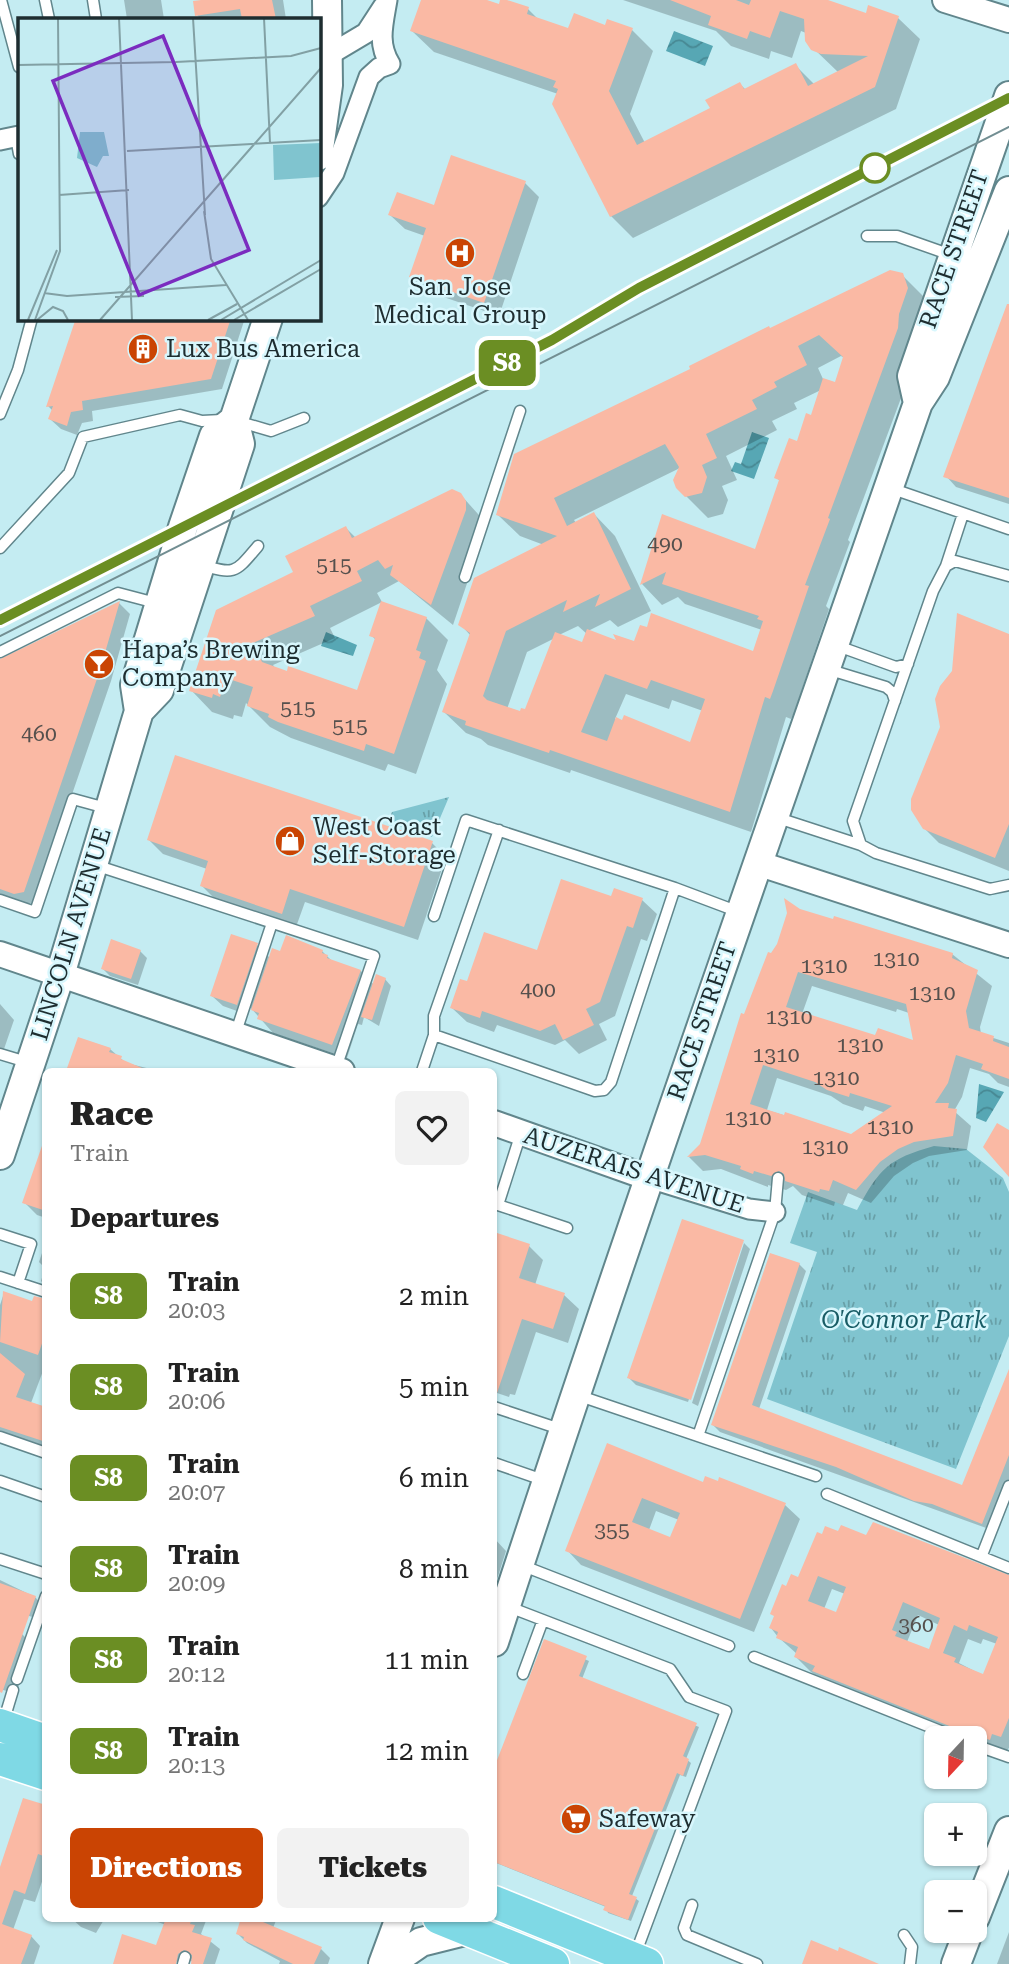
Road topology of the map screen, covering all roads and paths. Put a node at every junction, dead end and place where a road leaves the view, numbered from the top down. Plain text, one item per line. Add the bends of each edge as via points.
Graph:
1 (1, 0) edge
2 (45, 0) edge
3 (93, 0) edge
4 (327, 0) edge
5 (387, 0) edge
6 (945, 0) edge
7 (49, 18) edge
8 (96, 18) edge
9 (1009, 20) edge
10 (329, 55) junction
11 (18, 63) edge
12 (323, 86) edge
13 (1009, 96) edge
14 (320, 128) edge
15 (1009, 191) edge
16 (320, 194) edge
17 (867, 236) dead end
18 (952, 255) junction
19 (31, 320) edge
20 (267, 320) edge
21 (948, 345) junction
22 (918, 403) junction
23 (520, 411) dead end
24 (0, 414) edge
25 (304, 418) dead end
26 (234, 420) junction
27 (888, 488) junction
28 (963, 514) junction
29 (1009, 529) edge
30 (258, 546) dead end
31 (0, 548) edge
32 (198, 565) junction
33 (946, 566) junction
34 (1009, 576) edge
35 (465, 578) dead end
36 (160, 604) junction
37 (0, 652) edge
38 (831, 657) junction
39 (908, 664) junction
40 (895, 702) junction
41 (139, 711) junction
42 (110, 810) junction
43 (772, 816) junction
44 (499, 830) junction
45 (861, 845) junction
46 (757, 863) junction
47 (93, 865) junction
48 (1009, 884) edge
49 (675, 888) junction
50 (0, 900) edge
51 (739, 913) junction
52 (434, 916) dead end
53 (272, 923) junction
54 (1009, 945) edge
55 (0, 954) edge
56 (60, 975) junction
57 (235, 1035) junction
58 (434, 1035) junction
59 (0, 1054) edge
60 (31, 1064) junction
61 (333, 1068) edge
62 (340, 1068) edge
63 (423, 1068) edge
64 (497, 1124) edge
65 (521, 1132) junction
66 (0, 1155) edge
67 (649, 1178) junction
68 (778, 1178) dead end
69 (497, 1201) edge
70 (497, 1204) edge
71 (775, 1212) junction
72 (566, 1228) dead end
73 (0, 1234) edge
74 (0, 1277) edge
75 (18, 1283) junction
76 (42, 1291) edge
77 (576, 1395) junction
78 (497, 1409) edge
79 (564, 1431) junction
80 (0, 1437) edge
81 (698, 1437) junction
82 (42, 1452) edge
83 (497, 1464) edge
84 (816, 1476) dead end
85 (0, 1481) edge
86 (546, 1481) junction
87 (1009, 1486) edge
88 (827, 1494) dead end
89 (42, 1496) edge
90 (982, 1555) junction
91 (0, 1559) edge
92 (518, 1564) junction
93 (1009, 1568) edge
94 (42, 1573) edge
95 (506, 1605) junction
96 (42, 1607) edge
97 (543, 1620) junction
98 (497, 1633) edge
99 (729, 1646) dead end
100 (754, 1657) dead end
101 (523, 1674) dead end
102 (17, 1679) dead end
103 (13, 1690) dead end
104 (1, 1725) edge
105 (928, 1726) edge
106 (42, 1740) edge
107 (987, 1749) edge
108 (1009, 1757) edge
109 (0, 1759) edge
110 (42, 1773) edge
111 (1009, 1831) edge
112 (987, 1887) edge
113 (497, 1903) edge
114 (692, 1905) dead end
115 (399, 1922) edge
116 (449, 1922) edge
117 (469, 1930) junction
118 (904, 1935) dead end
119 (964, 1943) edge
120 (640, 1961) edge
121 (386, 1964) edge
122 (553, 1964) edge
123 (757, 1964) edge
124 (910, 1964) edge
125 (956, 1964) edge

1 - 11 lane
2 - 7 lane
3 - 8 lane
4 - 10 main road
5 - 10 street via 366,33
5 - 16 street via 381,40 390,64 369,77 334,173
6 - 9 street
10 - 12 main road
12 - 14 main road
13 - 18 main road, RACE STREET
15 - 21 main road, RACE STREET
17 - 18 lane via 897,236
18 - 21 main road via 963,268 951,308
18 - 22 main road, RACE STREET via 912,376
19 - 24 lane
20 - 26 main road, LINCOLN AVENUE
21 - 22 main road, RACE STREET
22 - 27 main road, RACE STREET
23 - 35 lane
25 - 26 lane via 271,431
26 - 31 lane via 202,421 180,415 83,437 69,473
26 - 32 main road, LINCOLN AVENUE via 240,444
26 - 36 main road, LINCOLN AVENUE via 214,436
27 - 28 lane
27 - 38 main road, RACE STREET
28 - 29 lane
28 - 33 lane
30 - 32 lane via 239,569 230,572
32 - 41 main road, LINCOLN AVENUE via 159,690
33 - 34 lane via 955,561
33 - 39 lane
36 - 37 lane via 118,593
36 - 41 main road, LINCOLN AVENUE via 135,685
38 - 39 lane via 895,667
38 - 40 lane via 886,687
38 - 43 main road, RACE STREET
39 - 40 lane
40 - 45 lane via 853,821
41 - 42 main road, LINCOLN AVENUE
42 - 47 main road, LINCOLN AVENUE
42 - 50 lane via 73,799 35,912
43 - 45 lane
43 - 46 main road, RACE STREET
44 - 49 lane
44 - 52 lane via 467,820
44 - 58 lane via 434,1016
45 - 48 lane via 990,889
46 - 51 main road, RACE STREET
46 - 54 street
47 - 53 lane
47 - 56 main road, LINCOLN AVENUE
49 - 51 lane
49 - 58 lane via 611,1082 604,1090 595,1091
51 - 67 main road, RACE STREET
53 - 57 lane
53 - 62 lane via 374,956
55 - 56 street
56 - 57 street
56 - 60 main road, LINCOLN AVENUE
57 - 61 street
58 - 63 lane
59 - 60 lane
60 - 66 main road, LINCOLN AVENUE
64 - 65 street, AUZERAIS AVENUE
65 - 67 street, AUZERAIS AVENUE
65 - 69 lane
67 - 71 street, AUZERAIS AVENUE via 748,1209
67 - 77 main road, RACE STREET
68 - 71 lane
70 - 72 lane
71 - 81 lane
73 - 75 lane via 31,1244
74 - 75 lane
75 - 76 lane
77 - 79 main road, RACE STREET
77 - 81 lane
78 - 79 lane
79 - 86 main road, RACE STREET
80 - 82 lane
81 - 84 lane
83 - 86 lane
85 - 89 lane
86 - 92 main road, RACE STREET
87 - 90 lane
88 - 90 lane
90 - 93 lane
91 - 94 lane
92 - 95 main road, RACE STREET
92 - 99 lane
95 - 97 lane
95 - 98 main road, RACE STREET
96 - 102 lane
97 - 101 lane
97 - 120 lane via 670,1669 689,1697 726,1712
100 - 105 lane
103 - 104 lane
104 - 106 main road
107 - 108 lane
109 - 110 main road
111 - 112 main road
113 - 120 main road
114 - 123 lane via 684,1928 687,1935
115 - 121 main road
116 - 117 main road
117 - 121 main road via 421,1942
117 - 122 main road via 512,1952
118 - 124 lane via 912,1947
119 - 125 main road

